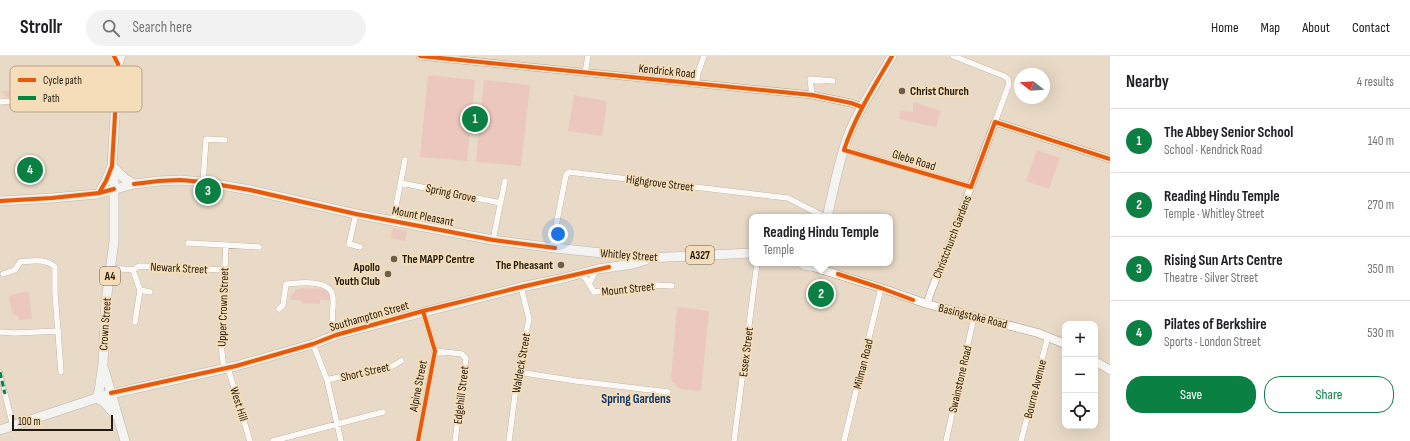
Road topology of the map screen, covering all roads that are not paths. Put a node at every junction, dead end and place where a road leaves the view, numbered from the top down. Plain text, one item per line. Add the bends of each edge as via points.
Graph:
1 (420, 56) edge
2 (588, 56) edge
3 (704, 56) edge
4 (892, 56) edge
5 (953, 56) edge
6 (585, 72) junction
7 (832, 81) dead end
8 (696, 84) junction
9 (812, 95) junction
10 (10, 101) edge
11 (0, 102) edge
12 (862, 107) junction
13 (115, 112) edge
14 (995, 122) junction
15 (225, 140) dead end
16 (852, 152) dead end
17 (1110, 159) edge
18 (405, 160) dead end
19 (112, 166) junction
20 (505, 181) dead end
21 (204, 182) junction
22 (401, 182) junction
23 (134, 184) junction
24 (971, 187) junction
25 (114, 189) junction
26 (99, 193) junction
27 (0, 200) edge
28 (501, 203) junction
29 (356, 214) junction
30 (820, 214) edge
31 (827, 214) edge
32 (394, 221) junction
33 (493, 240) junction
34 (188, 243) dead end
35 (226, 245) junction
36 (259, 247) dead end
37 (360, 247) dead end
38 (555, 248) junction
39 (749, 253) edge
40 (649, 258) junction
41 (757, 266) edge
42 (815, 266) edge
43 (829, 266) edge
44 (111, 268) junction
45 (598, 269) junction
46 (133, 270) junction
47 (224, 270) junction
48 (3, 274) dead end
49 (580, 274) junction
50 (838, 274) junction
51 (589, 284) junction
52 (672, 286) dead end
53 (521, 287) junction
54 (881, 288) junction
55 (140, 290) junction
56 (150, 292) dead end
57 (927, 304) junction
58 (279, 309) dead end
59 (423, 311) junction
60 (974, 316) junction
61 (135, 322) dead end
62 (59, 331) junction
63 (0, 332) edge
64 (336, 335) junction
65 (1048, 336) junction
66 (1062, 343) edge
67 (313, 344) junction
68 (435, 351) junction
69 (401, 360) dead end
70 (1098, 362) edge
71 (102, 364) junction
72 (226, 368) junction
73 (1110, 368) edge
74 (0, 372) edge
75 (61, 372) dead end
76 (518, 372) junction
77 (327, 380) junction
78 (668, 392) dead end
79 (5, 394) joint
80 (111, 394) junction
81 (97, 398) junction
82 (383, 412) dead end
83 (118, 420) junction
84 (337, 424) junction
85 (13, 426) junction
86 (0, 430) edge
87 (125, 441) edge
88 (250, 441) edge
89 (273, 441) edge
90 (341, 441) edge
91 (418, 441) edge
92 (455, 441) edge
93 (509, 441) edge
94 (734, 441) edge
95 (844, 441) edge
96 (946, 441) edge
97 (1021, 441) edge

1 - 6 street, Kendrick Road
2 - 6 street
3 - 8 street
4 - 12 main road
5 - 14 street, Christchurch Gardens via 1008,79 1009,84
6 - 8 street, Kendrick Road
7 - 9 street via 810,79
8 - 9 street, Kendrick Road
9 - 12 street, Kendrick Road
10 - 11 street
12 - 31 main road via 844,150
13 - 19 main road, A4
14 - 17 street
14 - 24 street, Christchurch Gardens
15 - 21 street via 206,139
16 - 24 street, Glebe Road
18 - 22 street
19 - 23 main road
19 - 25 main road, A4
19 - 26 main road, A4
20 - 28 street
21 - 23 main road, A327 via 180,180
21 - 29 main road, Mount Pleasant / A327
22 - 28 street, Spring Grove
22 - 32 street
23 - 25 main road, A327
24 - 57 street, Christchurch Gardens
25 - 26 main road, A327
25 - 44 main road, Crown Street / A4
26 - 27 main road, A327
28 - 33 street
29 - 32 main road, Mount Pleasant / A327
29 - 37 street via 349,244
30 - 38 street, Highgrove Street via 788,198 569,172 566,175
32 - 33 main road, Mount Pleasant / A327
33 - 38 main road, Mount Pleasant / A327
34 - 35 street
35 - 36 street
35 - 47 street, Upper Crown Street
38 - 40 main road, Whitley Street / A327
39 - 40 main road, Whitley Street / A327
40 - 45 main road, Southampton Street / A327 via 633,264
41 - 94 street, Essex Street
42 - 50 main road
43 - 50 main road
44 - 46 street, Newark Street
44 - 71 main road, Crown Street / A4
45 - 49 main road, Southampton Street / A327
45 - 51 street, Mount Street
46 - 47 street, Newark Street via 139,266
46 - 55 street
47 - 72 street, Upper Crown Street via 221,345
48 - 62 street via 15,270 20,262 45,261 55,267
49 - 51 street, Mount Street
49 - 53 main road, Southampton Street / A327
50 - 54 main road
51 - 52 street, Mount Street via 594,292 655,285
53 - 59 main road, Southampton Street / A327
53 - 76 street, Waldeck Street via 529,319
54 - 57 main road, Basingstoke Road
54 - 95 street, Milman Road
55 - 56 street
55 - 61 street
57 - 60 main road, Basingstoke Road
58 - 64 street via 283,305 286,284 321,284 329,288 334,297 332,326
59 - 64 main road, Southampton Street / A327
59 - 68 street, Alpine Street
60 - 65 main road, Basingstoke Road
60 - 96 street, Swainstone Road
62 - 63 street
62 - 75 street
64 - 67 main road, Southampton Street / A327
65 - 66 main road, Basingstoke Road
65 - 97 street, Bourne Avenue
67 - 72 main road, Southampton Street / A327
67 - 77 street
68 - 91 street, Alpine Street
68 - 92 street, Edgehill Street via 462,354 466,359
69 - 77 street, Short Street via 393,366
70 - 73 main road
71 - 80 main road, Crown Street / A4
71 - 81 main road, Crown Street
72 - 80 main road, Southampton Street / A327
72 - 88 street, West Hill
74 - 79 street
76 - 78 street
76 - 93 street, Waldeck Street
77 - 84 street
79 - 85 street
80 - 81 main road, Southampton Street / A327
80 - 83 main road, A4
81 - 83 main road, A4 via 109,407
81 - 85 main road, Southampton Street / A327
82 - 84 street
83 - 87 main road, A4
84 - 89 street
84 - 90 street
85 - 86 main road, Southampton Street / A327

